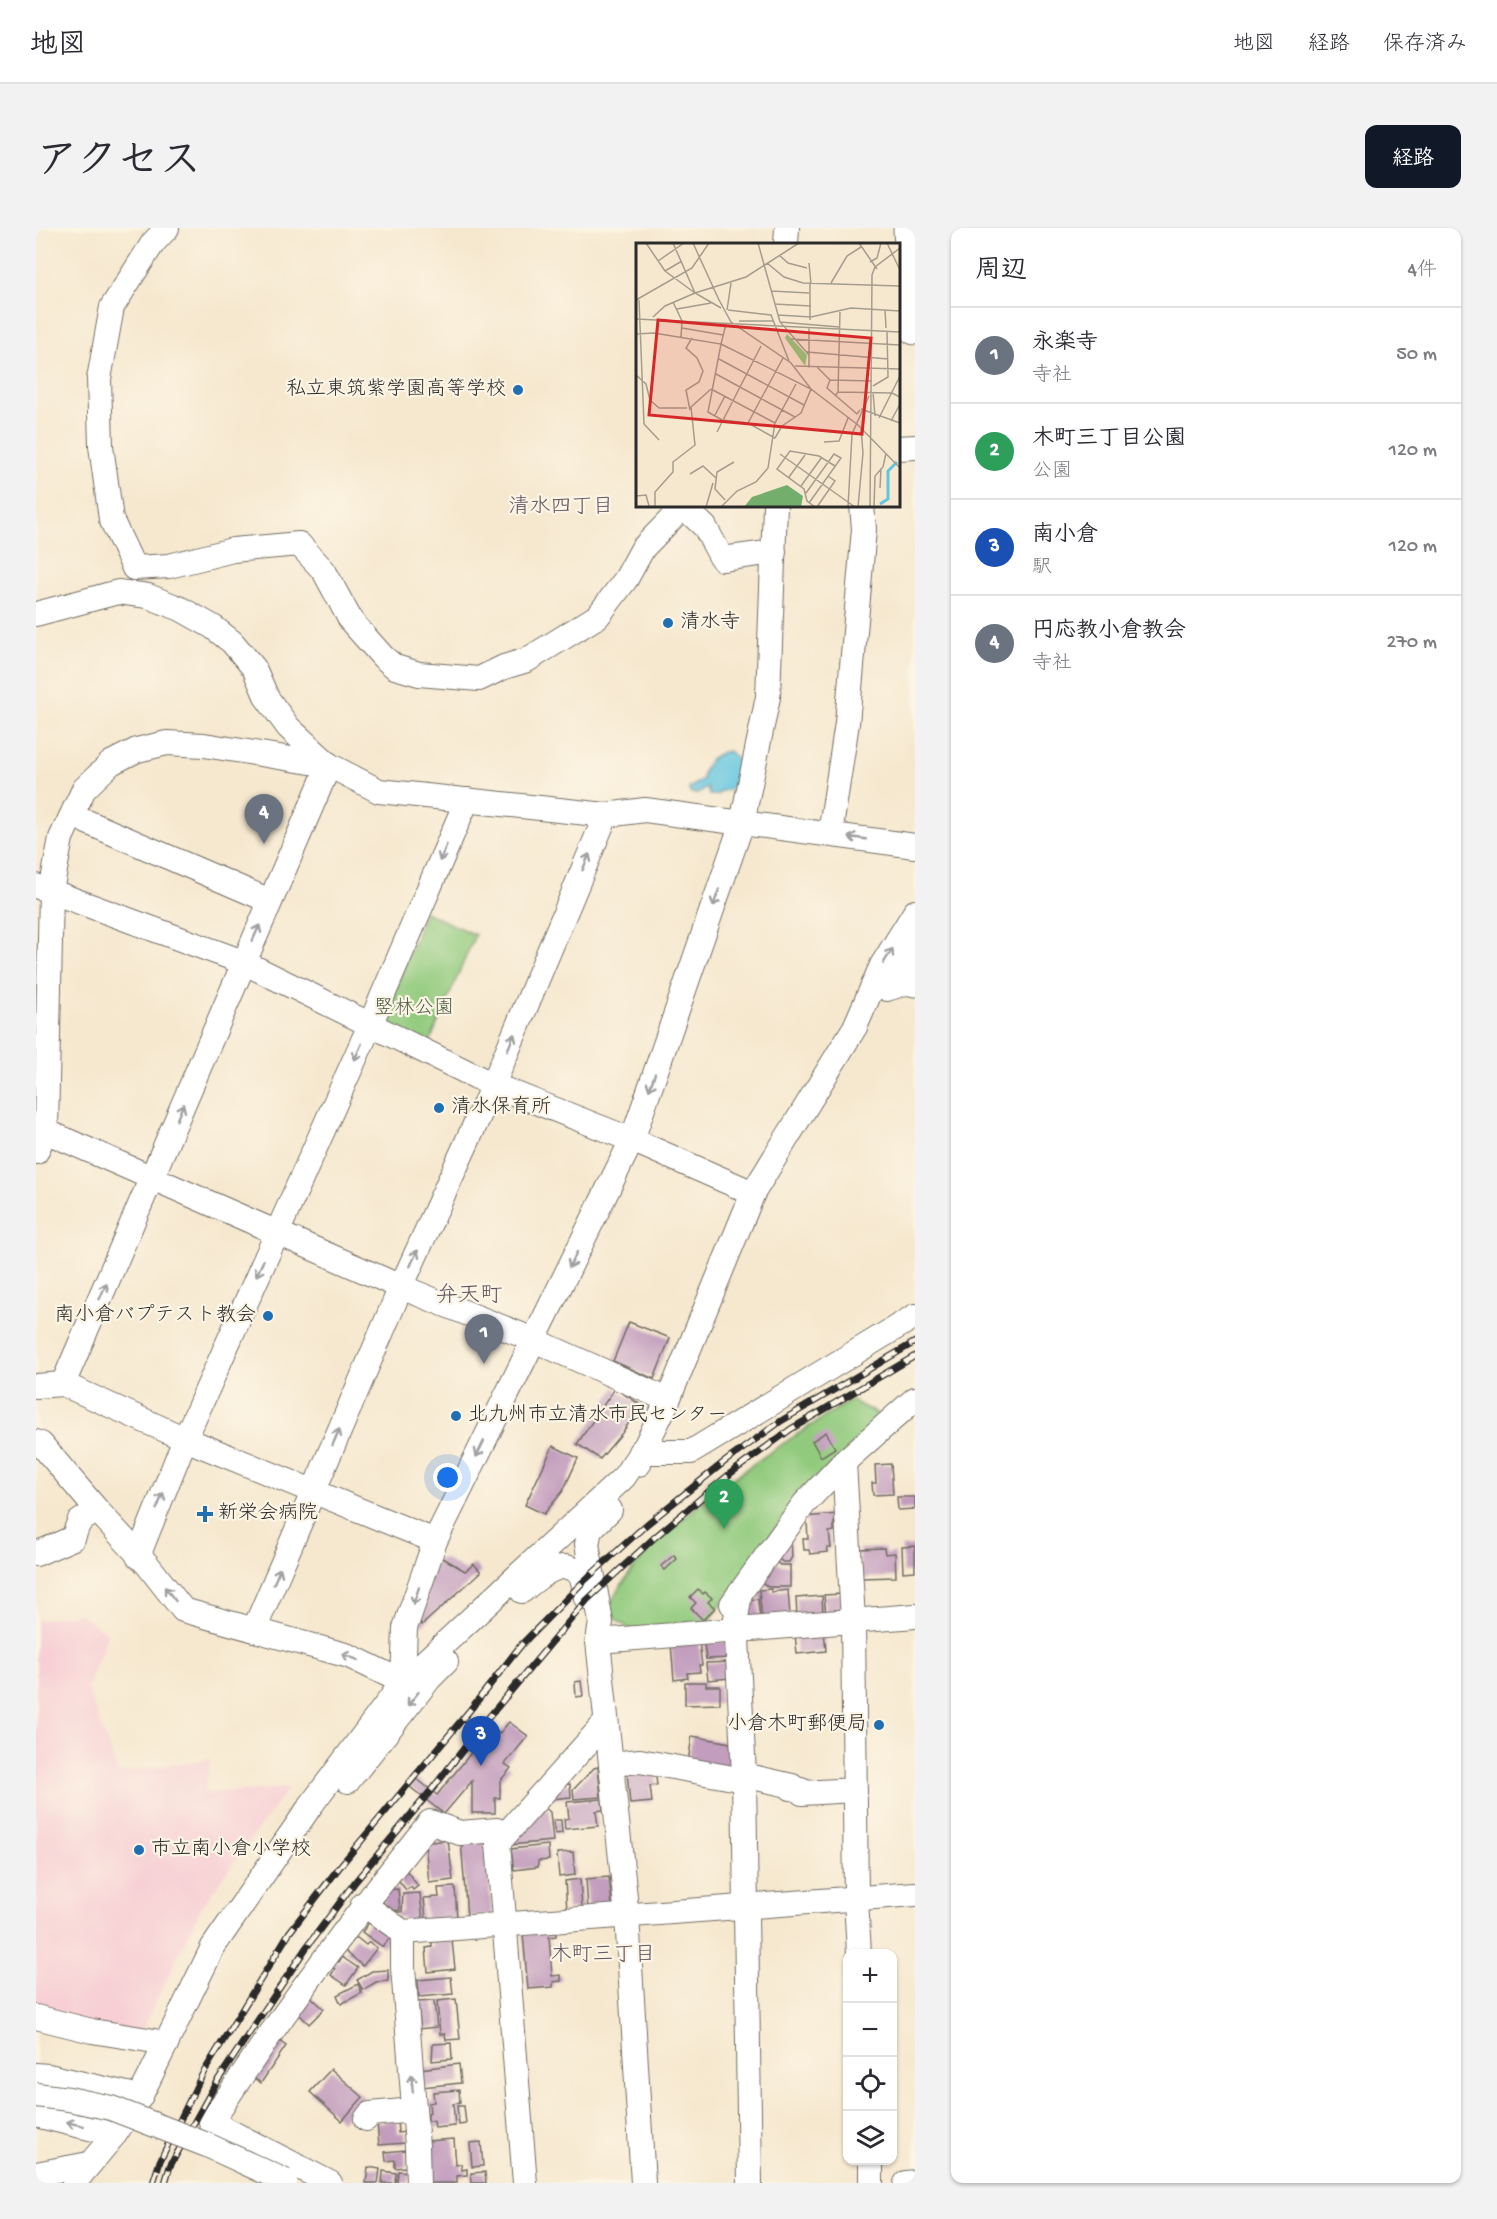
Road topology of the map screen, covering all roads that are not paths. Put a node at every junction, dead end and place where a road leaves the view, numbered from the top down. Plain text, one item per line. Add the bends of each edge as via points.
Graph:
1 (167, 228) edge
2 (787, 228) edge
3 (910, 228) edge
4 (786, 243) edge
5 (915, 328) edge
6 (915, 447) edge
7 (900, 448) edge
8 (776, 507) edge
9 (862, 507) edge
10 (774, 552) junction
11 (134, 568) junction
12 (118, 592) junction
13 (36, 614) edge
14 (329, 765) junction
15 (466, 800) junction
16 (606, 815) junction
17 (87, 822) dead end
18 (742, 823) junction
19 (830, 834) junction
20 (915, 846) edge
21 (44, 889) edge
22 (270, 901) junction
23 (915, 912) edge
24 (915, 946) edge
25 (243, 962) junction
26 (903, 981) edge
27 (370, 1025) junction
28 (855, 1028) junction
29 (493, 1085) junction
30 (41, 1128) edge
31 (632, 1140) junction
32 (36, 1152) edge
33 (152, 1177) junction
34 (753, 1193) junction
35 (276, 1232) junction
36 (401, 1287) junction
37 (915, 1316) edge
38 (534, 1340) junction
39 (63, 1383) junction
40 (36, 1386) edge
41 (915, 1399) edge
42 (668, 1400) junction
43 (185, 1438) junction
44 (36, 1442) edge
45 (640, 1452) junction
46 (844, 1462) junction
47 (313, 1491) junction
48 (97, 1510) junction
49 (435, 1541) junction
50 (36, 1554) edge
51 (138, 1556) junction
52 (915, 1616) edge
53 (853, 1620) junction
54 (254, 1629) junction
55 (725, 1630) junction
56 (598, 1641) junction
57 (403, 1682) junction
58 (606, 1722) junction
59 (611, 1764) junction
60 (744, 1777) junction
61 (855, 1790) junction
62 (304, 1814) junction
63 (498, 1843) junction
64 (915, 1894) edge
65 (856, 1899) junction
66 (363, 1904) junction
67 (744, 1908) junction
68 (627, 1916) junction
69 (505, 1924) junction
70 (403, 1932) junction
71 (859, 1949) edge
72 (36, 2017) edge
73 (167, 2043) junction
74 (36, 2075) edge
75 (36, 2095) edge
76 (140, 2097) junction
77 (414, 2110) junction
78 (36, 2115) edge
79 (366, 2119) dead end
80 (115, 2134) junction
81 (261, 2148) junction
82 (89, 2164) junction
83 (871, 2165) edge
84 (36, 2174) edge
85 (288, 2182) edge
86 (915, 2182) edge
87 (74, 2183) edge
88 (247, 2183) edge
89 (330, 2183) edge
90 (418, 2183) edge
91 (525, 2183) edge
92 (643, 2183) edge
93 (750, 2183) edge
94 (871, 2183) edge
95 (906, 2183) edge

1 - 11 street via 112,306 99,379 101,446 111,519
2 - 4 street
3 - 5 highway
6 - 7 street
8 - 10 street
9 - 19 street via 864,529 848,723
10 - 11 street via 722,559 705,527 689,512 678,512 643,548 598,616 527,660 479,679 419,674 395,667 351,621 324,571 299,544 233,550 169,566
10 - 18 street via 768,697
11 - 12 street
12 - 13 street
12 - 14 street via 148,596 181,609 232,642 254,668 267,698 288,727
14 - 15 street via 379,791
14 - 21 street via 204,745 167,744 136,750 78,784
14 - 22 street
15 - 16 street
15 -> 27 street
16 - 18 street via 645,810
29 -> 16 street
17 - 22 street
18 - 19 street
18 -> 31 street
20 -> 19 street
21 - 25 street
21 - 30 street
25 -> 22 street
28 -> 23 street via 882,965
24 - 26 street
25 - 27 street
33 -> 25 street
26 - 28 street
27 - 29 street
27 -> 35 street
28 - 34 street
29 - 31 street
36 -> 29 street
30 - 32 street
30 - 33 street
31 - 34 street
31 -> 38 street
33 - 35 street
39 -> 33 street
34 - 42 street
35 - 36 street
35 -> 43 street
36 - 38 street
47 -> 36 street
37 - 45 street via 691,1452
38 - 42 street
38 -> 49 street
39 - 40 street
39 - 43 street
41 - 46 street
42 - 45 street
43 - 47 street
51 -> 43 street
44 - 48 street
45 - 56 street via 638,1470 628,1490 590,1530 588,1537 587,1552 601,1622
45 - 57 street via 624,1477
46 - 53 street
46 - 55 street via 804,1504 740,1592
47 - 49 street
54 -> 47 street
48 - 50 street via 79,1522 73,1538
48 - 51 street
49 -> 57 street via 405,1628
54 -> 51 street via 183,1610
52 - 53 street
53 - 55 street
53 - 61 street
57 -> 54 street via 349,1656
55 - 56 street
55 - 60 street
56 - 58 street
56 -> 62 street via 581,1576 562,1568 543,1574 430,1678 329,1805
57 - 62 street
58 - 59 street
58 - 63 street
59 - 60 street via 640,1761
59 - 68 street
60 - 61 street via 792,1786 802,1793
60 - 67 street
61 - 65 street
62 - 73 street via 213,1947
63 - 66 street via 497,1830 460,1833 430,1822
63 - 69 street
64 - 65 street
65 - 67 street
65 - 71 street
66 - 70 street
66 - 81 street via 211,2122
67 - 68 street
67 - 93 street
68 - 69 street
68 - 92 street
69 - 70 street
69 - 91 street
77 -> 70 street
72 - 73 street
73 - 76 street
74 - 76 street
75 - 85 street, bridge via 111,2108
76 - 80 street
77 - 79 street via 370,2114
77 - 90 street
80 -> 78 street
80 - 82 street
81 - 88 street
81 - 89 street
82 - 84 street
82 - 87 street
83 - 94 street
86 - 95 street

